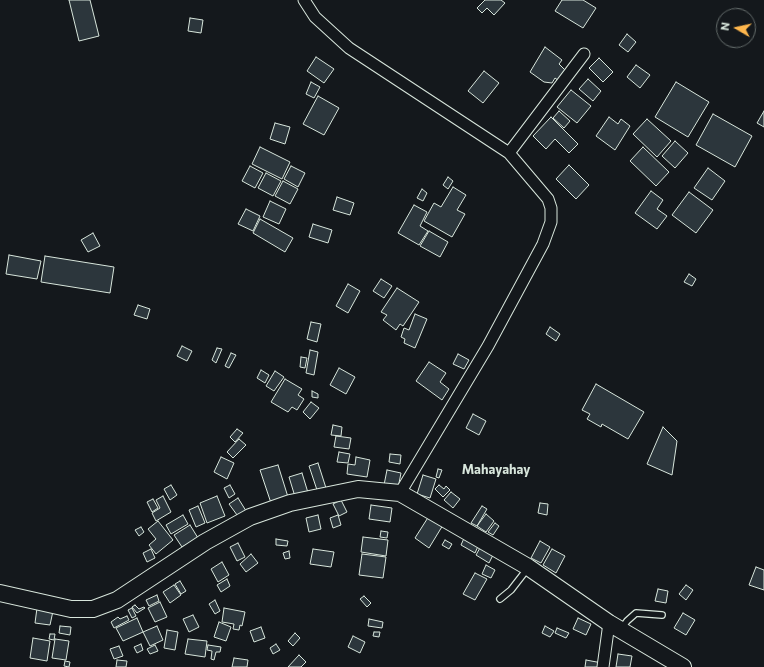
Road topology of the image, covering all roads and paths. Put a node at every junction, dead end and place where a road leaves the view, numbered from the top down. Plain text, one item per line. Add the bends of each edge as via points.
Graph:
1 (304, 0) edge
2 (584, 54) dead end
3 (509, 153) junction
4 (400, 493) junction
5 (528, 567) junction
6 (0, 593) edge
7 (500, 599) dead end
8 (662, 615) dead end
9 (615, 627) junction
10 (603, 667) edge
11 (683, 667) edge

1 - 3 street via 315,17 349,48
2 - 3 street
3 - 4 street via 548,199 552,208 551,222 543,244 488,346
4 - 5 street
4 - 6 street via 358,490 290,503 250,517 205,542 117,600 93,609 71,609
5 - 7 lane via 511,590
5 - 9 street
8 - 9 lane via 636,613
9 - 10 street
9 - 11 street

